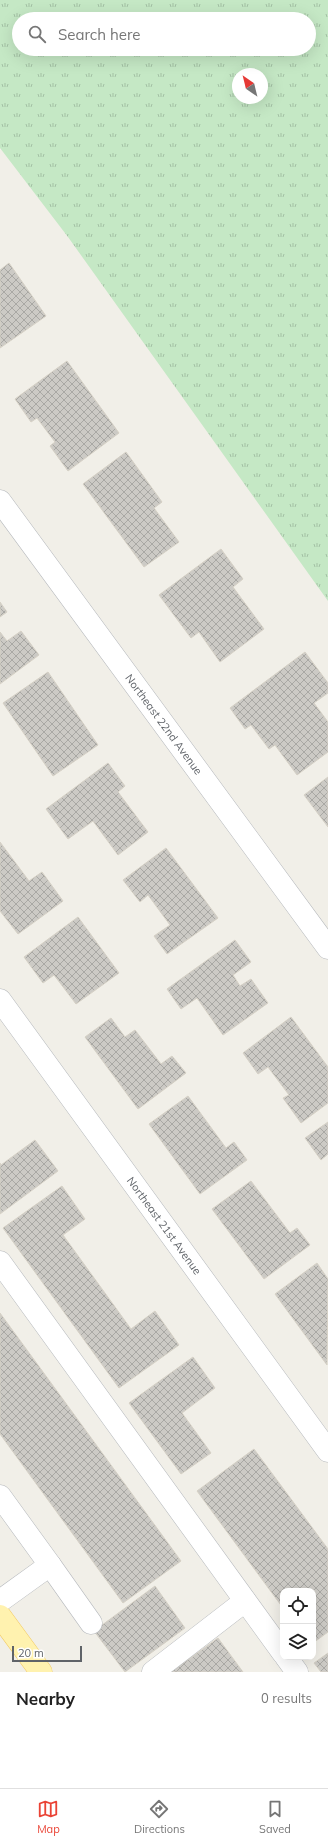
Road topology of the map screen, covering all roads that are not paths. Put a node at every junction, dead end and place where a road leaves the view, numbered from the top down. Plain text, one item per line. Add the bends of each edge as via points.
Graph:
1 (0, 501) edge
2 (328, 948) edge
3 (0, 1000) edge
4 (0, 1262) edge
5 (328, 1451) edge
6 (0, 1496) edge
7 (50, 1565) junction
8 (0, 1601) edge
9 (245, 1601) junction
10 (0, 1616) edge
11 (91, 1623) dead end
12 (280, 1649) edge
13 (288, 1660) edge
14 (41, 1672) edge
15 (153, 1672) edge
16 (297, 1672) edge

1 - 2 street, Northeast 22nd Avenue
3 - 5 street, Northeast 21st Avenue
4 - 9 street
6 - 7 street
7 - 8 street
7 - 11 street
9 - 12 street
9 - 15 street
10 - 14 main road
13 - 16 street

